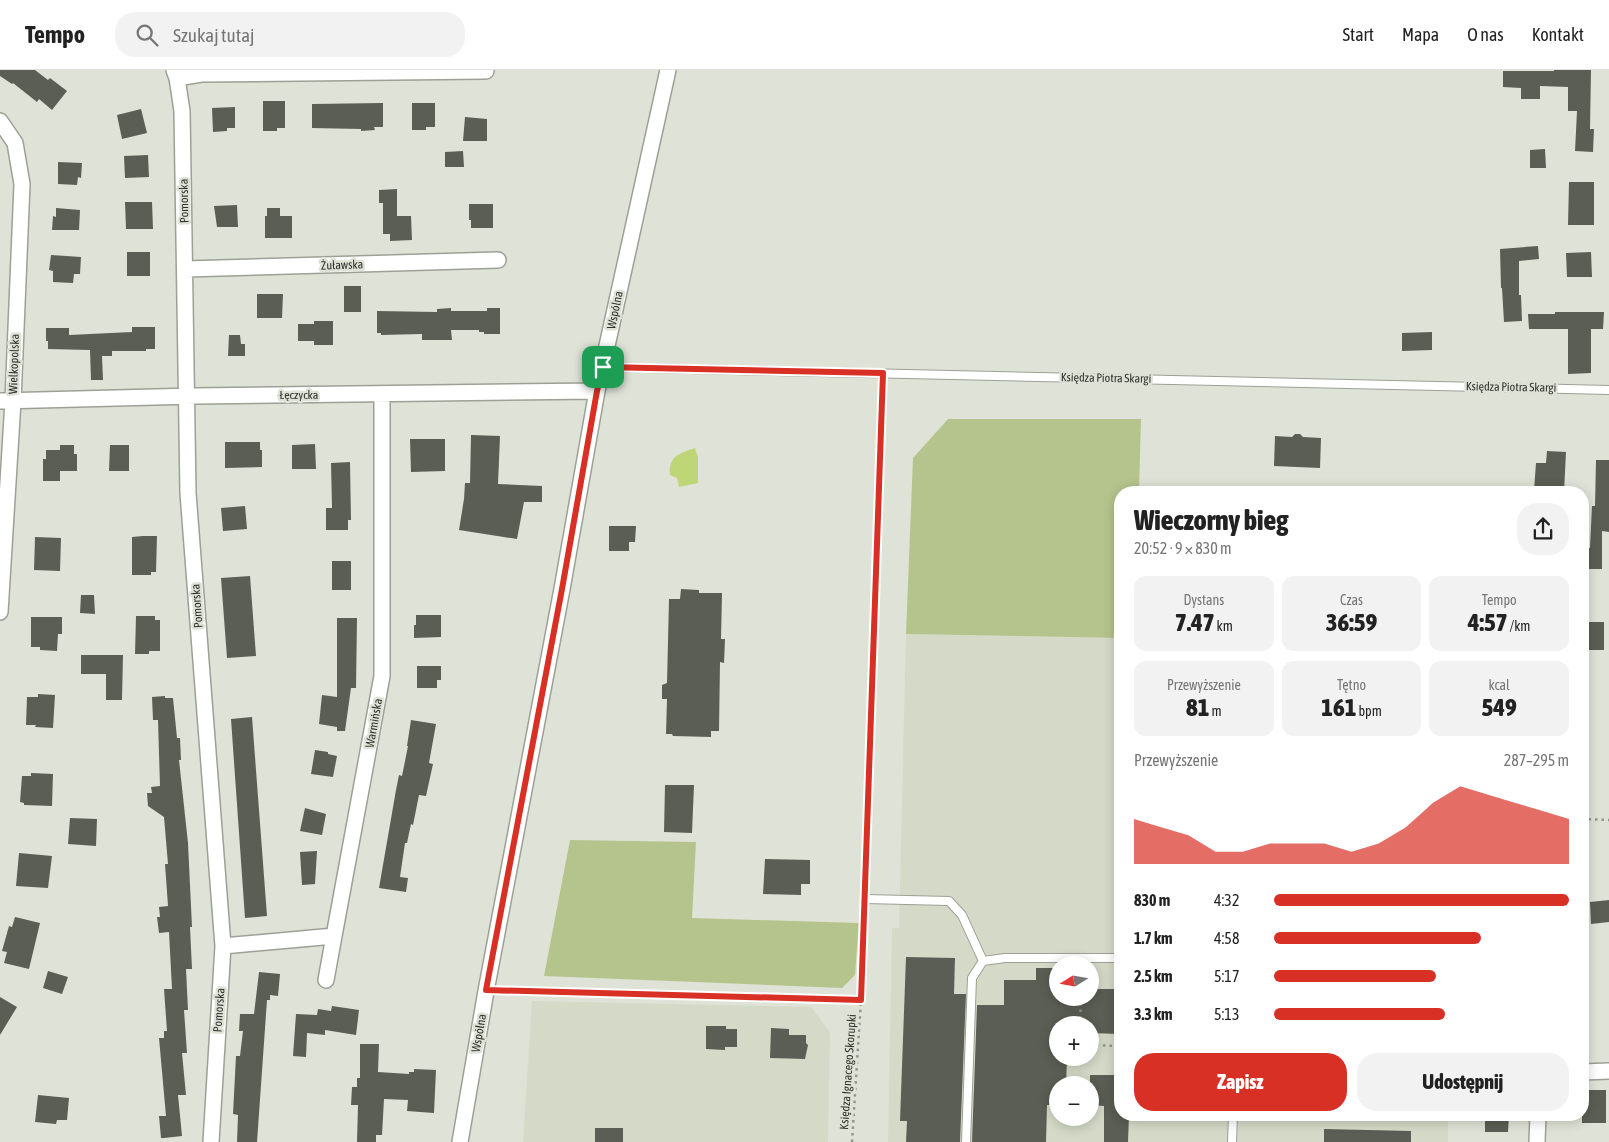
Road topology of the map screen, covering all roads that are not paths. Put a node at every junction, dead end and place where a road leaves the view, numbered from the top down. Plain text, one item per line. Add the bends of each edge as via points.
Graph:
1 (668, 70) edge
2 (486, 71) edge
3 (176, 74) edge
4 (0, 121) edge
5 (498, 260) dead end
6 (185, 270) junction
7 (603, 367) junction
8 (1609, 390) edge
9 (597, 391) junction
10 (382, 394) junction
11 (186, 396) junction
12 (6, 401) edge
13 (0, 612) edge
14 (865, 899) road end
15 (334, 936) junction
16 (223, 946) junction
17 (1114, 958) edge
18 (983, 961) junction
19 (326, 980) dead end
20 (1609, 1071) edge
21 (1589, 1072) edge
22 (1233, 1121) edge
23 (1538, 1121) edge
24 (211, 1142) edge
25 (460, 1142) edge
26 (966, 1142) edge
27 (1232, 1142) edge
28 (1537, 1142) edge

1 - 7 street, Wspólna
2 - 3 street
3 - 6 street, Pomorska via 182,111
4 - 12 street, Wielkopolska via 15,143 22,184
5 - 6 street, Żuławska
6 - 11 street, Pomorska
7 - 8 lane, Księdza Piotra Skargi
7 - 9 street, Wspólna
9 - 10 street, Łęczycka
9 - 25 street, Wspólna
10 - 11 street, Łęczycka
10 - 15 street, Warmińska via 382,676
11 - 12 street, Łęczycka
11 - 16 street, Pomorska via 188,493
12 - 13 street, Wielkopolska
14 - 18 lane via 950,901 962,915
15 - 16 street
15 - 19 street, Warmińska
16 - 24 street, Pomorska
17 - 18 lane
18 - 26 lane via 972,978
20 - 21 street
22 - 27 lane
23 - 28 street

